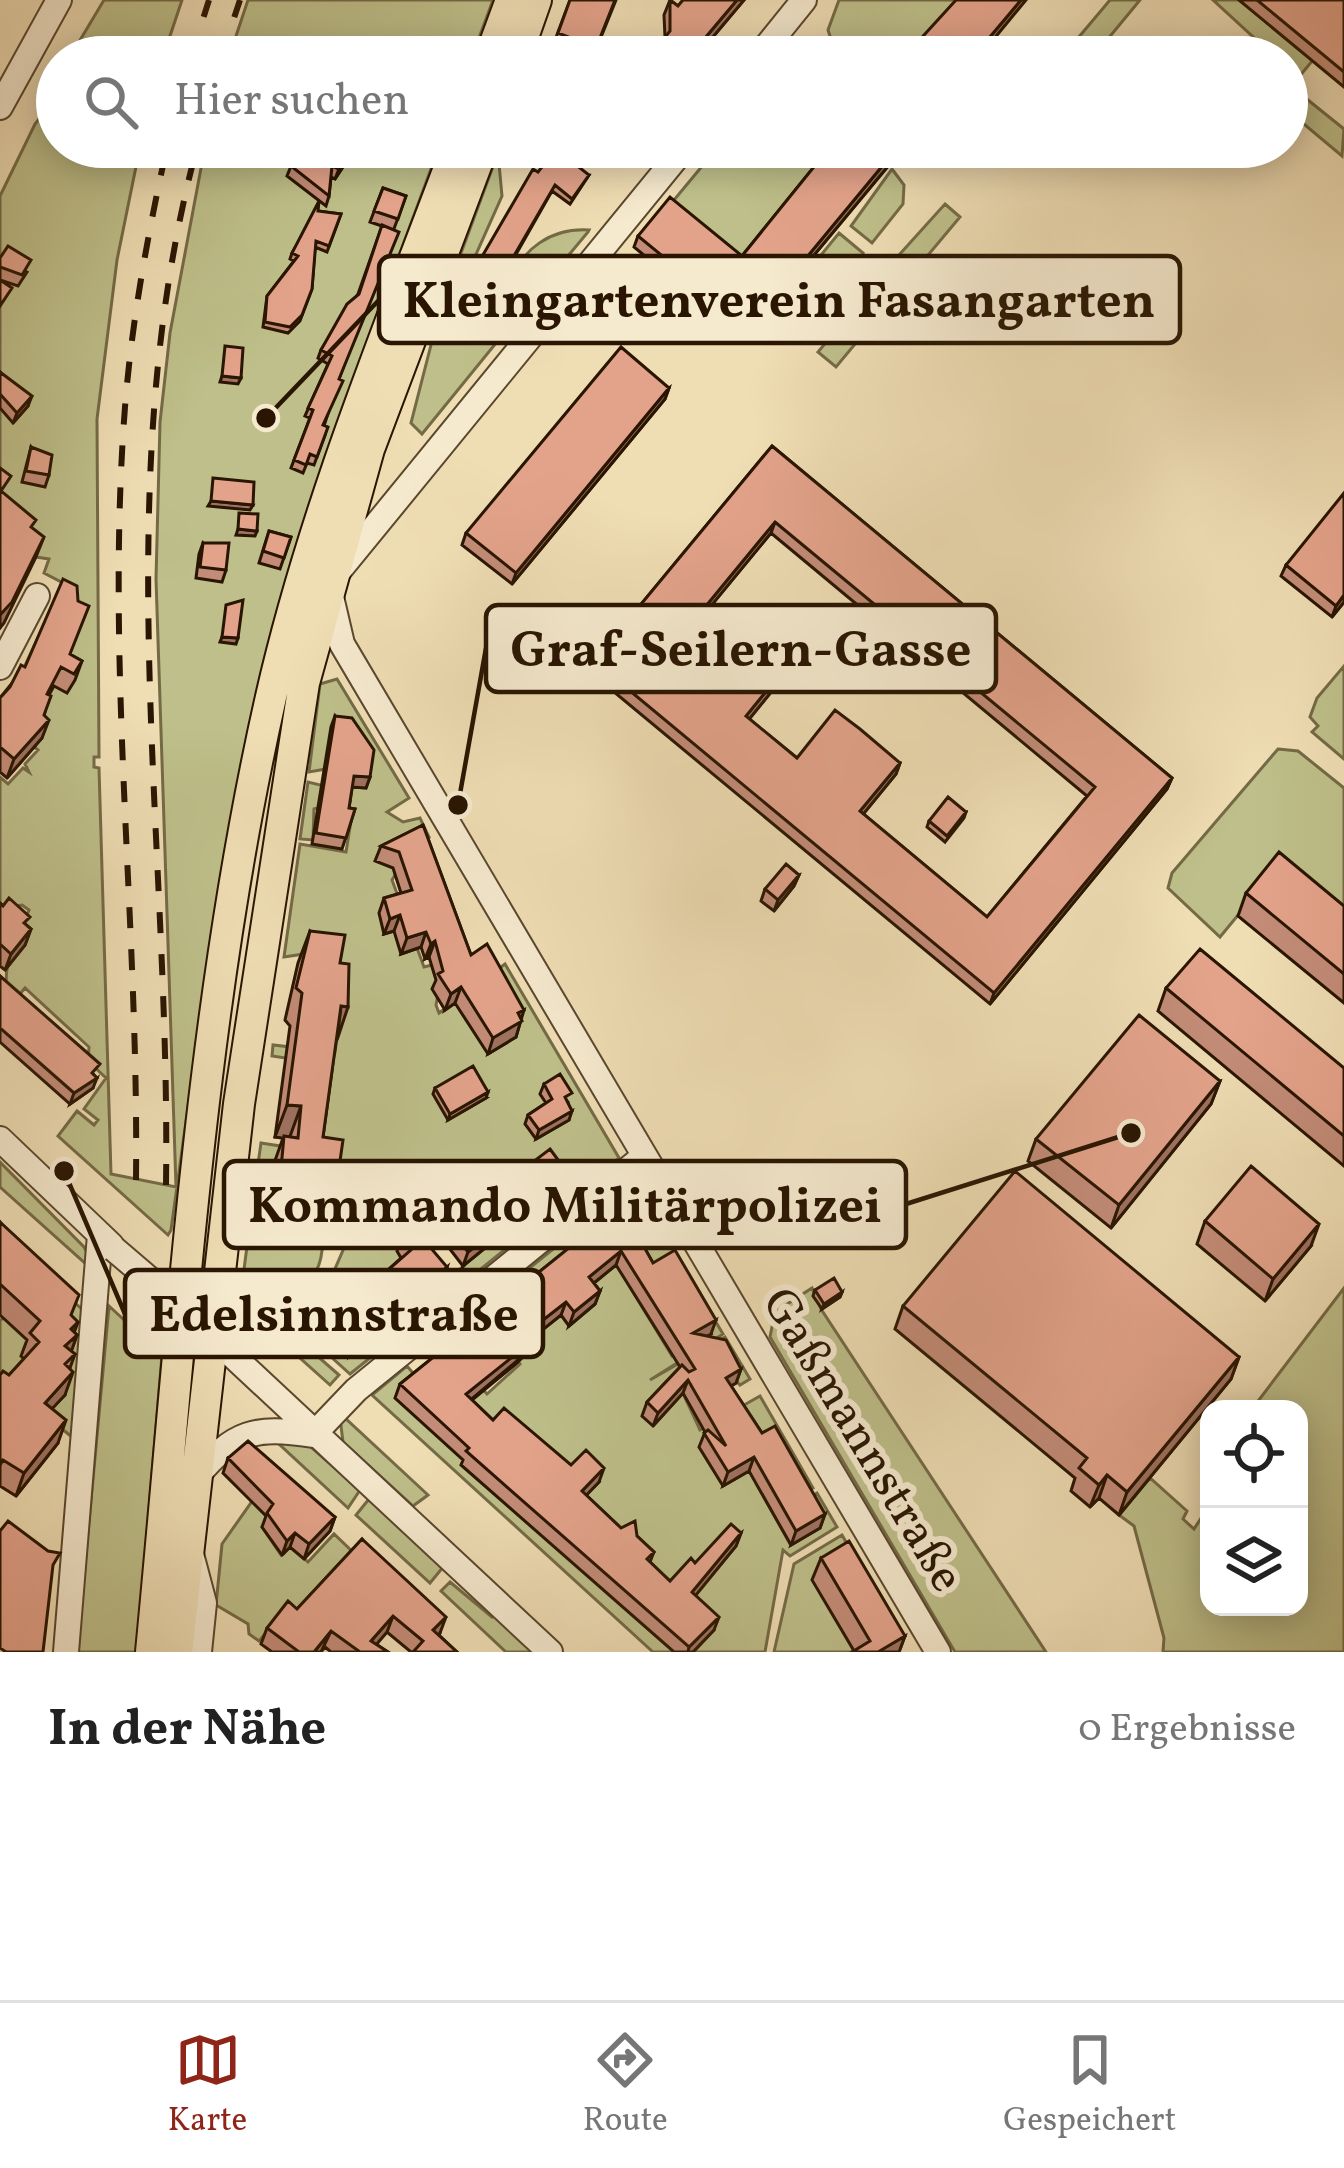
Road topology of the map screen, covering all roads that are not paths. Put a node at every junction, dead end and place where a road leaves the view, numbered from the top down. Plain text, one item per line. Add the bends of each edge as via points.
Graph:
1 (58, 0) edge
2 (511, 0) edge
3 (536, 0) edge
4 (804, 0) edge
5 (38, 36) edge
6 (498, 36) edge
7 (523, 36) edge
8 (776, 36) edge
9 (36, 40) edge
10 (0, 106) edge
11 (449, 168) edge
12 (475, 168) edge
13 (667, 168) edge
14 (315, 581) junction
15 (37, 596) dead end
16 (328, 642) junction
17 (280, 660) junction
18 (0, 667) edge
19 (0, 1139) edge
20 (643, 1157) junction
21 (107, 1242) junction
22 (176, 1302) junction
23 (211, 1335) junction
24 (313, 1435) junction
25 (194, 1480) junction
26 (188, 1542) junction
27 (66, 1652) edge
28 (151, 1652) edge
29 (176, 1652) edge
30 (199, 1652) edge
31 (550, 1652) edge
32 (938, 1652) edge

1 - 5 street
2 - 6 main road
3 - 7 main road
4 - 8 street
9 - 10 street
11 - 14 main road via 338,464
12 - 14 main road
13 - 14 street
14 - 16 main road
14 - 17 main road
15 - 18 street
16 - 17 street via 301,641
16 - 20 street, Gaßmannstraße
16 - 23 main road via 274,848
17 - 22 main road via 218,975
19 - 21 street
20 - 24 street via 356,1390
20 - 32 street, Gaßmannstraße
21 - 22 street, bridge
21 - 27 street
22 - 23 street
22 - 28 main road
23 - 24 street
23 - 25 main road
24 - 25 street via 256,1429 219,1450
24 - 31 street
25 - 26 main road
26 - 29 main road
26 - 30 street via 204,1603

